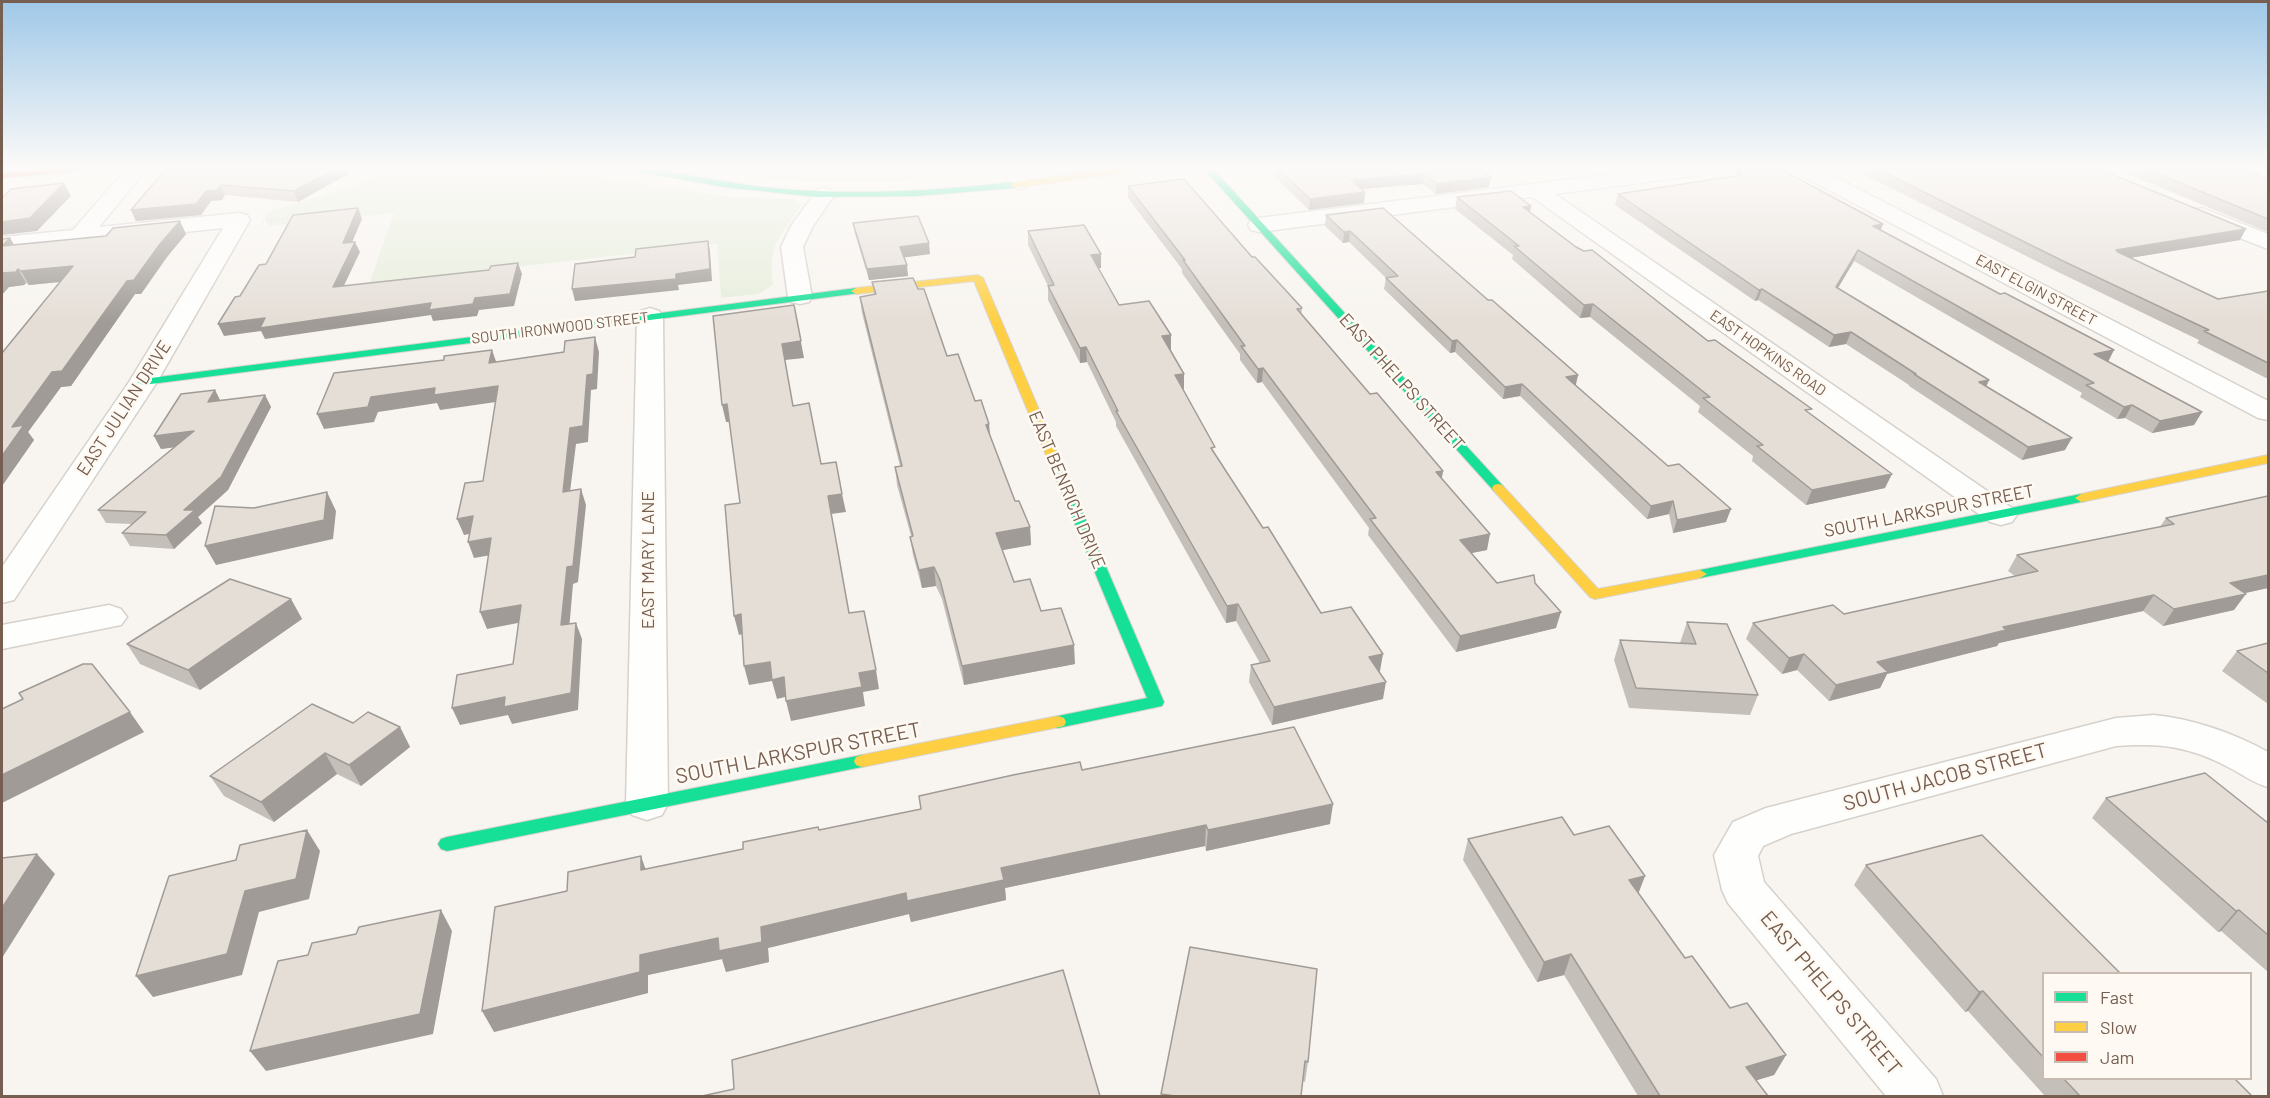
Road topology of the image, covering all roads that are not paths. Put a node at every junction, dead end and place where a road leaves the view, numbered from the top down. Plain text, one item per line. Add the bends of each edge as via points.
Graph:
1 (93, 220) edge
2 (806, 220) edge
3 (1255, 220) edge
4 (1297, 220) edge
5 (1579, 220) edge
6 (1902, 220) edge
7 (2215, 220) edge
8 (1259, 225) junction
9 (80, 236) junction
10 (2268, 242) edge
11 (2, 244) edge
12 (978, 278) joint
13 (800, 297) junction
14 (650, 316) junction
15 (143, 382) junction
16 (2268, 412) edge
17 (2268, 459) edge
18 (2001, 515) junction
19 (2, 592) edge
20 (1595, 594) joint
21 (109, 617) dead end
22 (2, 637) edge
23 (1156, 702) joint
24 (2268, 772) edge
25 (646, 804) junction
26 (447, 844) dead end
27 (1744, 890) joint
28 (1918, 1096) edge

1 - 9 street
2 - 13 street via 792,247
3 - 8 street, EAST PHELPS STREET
4 - 8 street
5 - 18 street, EAST HOPKINS ROAD
6 - 16 street, EAST ELGIN STREET
7 - 10 street
8 - 20 street, EAST PHELPS STREET
9 - 11 street
9 - 15 street, EAST JULIAN DRIVE via 237,223
12 - 13 street, SOUTH IRONWOOD STREET
12 - 23 street, EAST BENRICH DRIVE
13 - 14 street, SOUTH IRONWOOD STREET
14 - 15 street, SOUTH IRONWOOD STREET
14 - 25 street, EAST MARY LANE
15 - 19 street, EAST JULIAN DRIVE
17 - 18 street, SOUTH LARKSPUR STREET
18 - 20 street, SOUTH LARKSPUR STREET
21 - 22 street
23 - 25 street, SOUTH LARKSPUR STREET
24 - 27 street, SOUTH JACOB STREET via 2249,758 2203,740 2157,730 2116,732 1781,820 1748,834 1736,855
25 - 26 street, SOUTH LARKSPUR STREET
27 - 28 street, EAST PHELPS STREET

